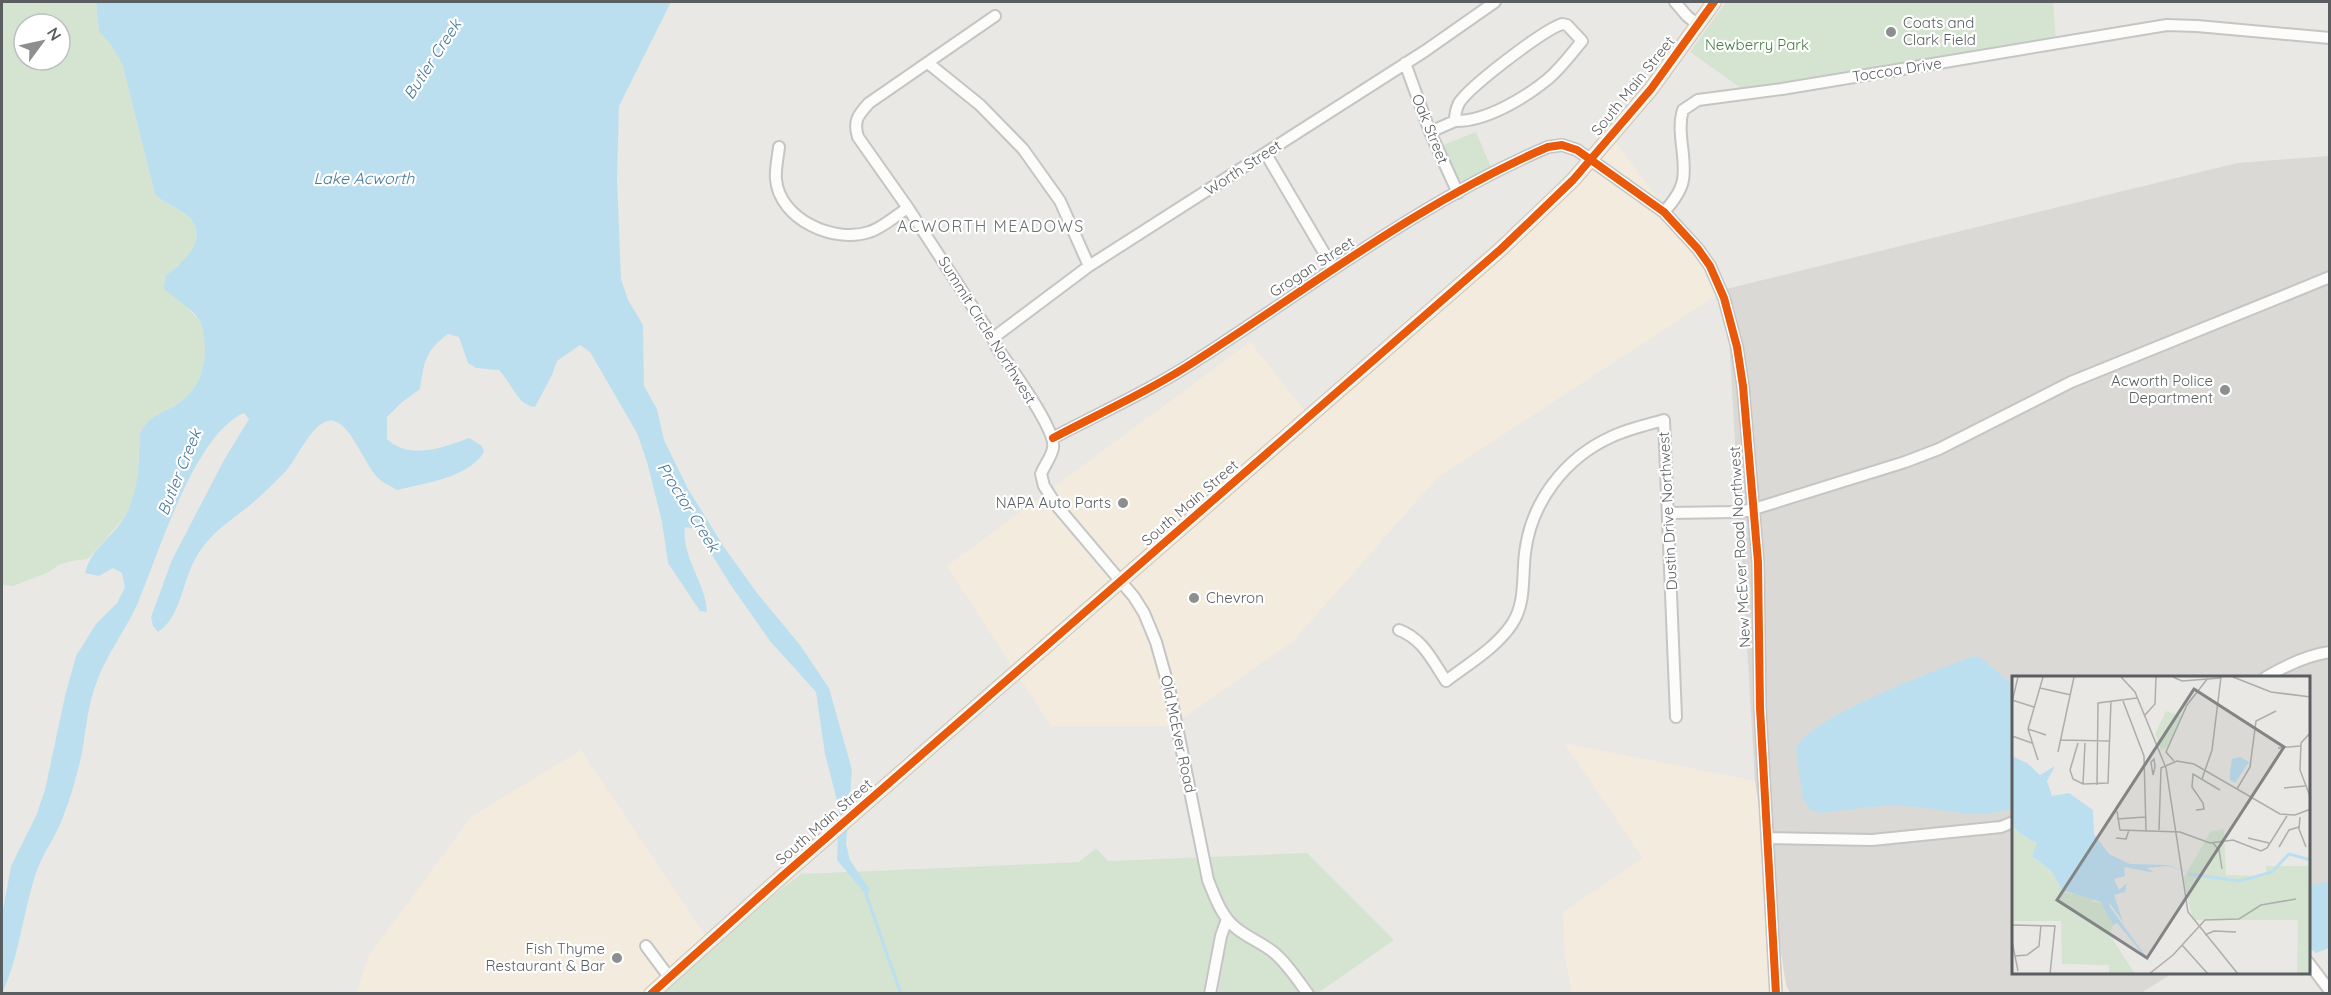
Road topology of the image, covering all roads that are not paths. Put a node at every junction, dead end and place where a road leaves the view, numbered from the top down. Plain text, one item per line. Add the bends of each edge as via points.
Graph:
1 (1495, 2) edge
2 (1675, 2) edge
3 (1714, 2) edge
4 (995, 16) dead end
5 (1698, 25) junction
6 (2330, 38) edge
7 (928, 63) junction
8 (1405, 63) junction
9 (1455, 121) junction
10 (1430, 132) junction
11 (780, 147) dead end
12 (1266, 154) junction
13 (1591, 159) junction
14 (1458, 193) junction
15 (908, 208) junction
16 (1664, 212) junction
17 (1089, 266) junction
18 (1333, 268) junction
19 (2330, 277) edge
20 (993, 338) junction
21 (1053, 438) junction
22 (1754, 509) junction
23 (1668, 513) junction
24 (1122, 581) junction
25 (1399, 630) dead end
26 (2330, 652) edge
27 (2268, 676) edge
28 (1676, 717) dead end
29 (2012, 822) edge
30 (1768, 838) junction
31 (1227, 919) junction
32 (646, 946) dead end
33 (2310, 965) edge
34 (669, 977) junction
35 (2330, 992) edge
36 (651, 993) edge
37 (1210, 993) edge
38 (1308, 993) edge
39 (1776, 993) edge

1 - 8 street, Worth Street
2 - 5 street
3 - 5 main road, South Main Street
4 - 7 street, Summit Circle Northwest
5 - 13 main road, South Main Street via 1651,89
6 - 16 street, Toccoa Drive via 2167,25 1698,100 1683,110 1680,119 1683,181
7 - 15 street, Summit Circle Northwest via 869,103 854,124 858,137
7 - 17 street via 980,105 1023,149 1060,201
8 - 10 street, Oak Street
8 - 12 street, Worth Street
9 - 9 street via 1481,118 1529,92 1561,67 1582,41 1567,25 1545,33 1466,95 1456,109
9 - 10 street
10 - 14 street, Oak Street
11 - 15 street via 776,179 782,200 820,230 849,236 871,232
12 - 17 street, Worth Street
12 - 18 street
13 - 14 street, Grogan Street via 1570,147 1548,147
13 - 16 street, New McEver Road Northwest
13 - 24 main road, South Main Street via 1493,256
14 - 18 street, Grogan Street
15 - 20 street, Summit Circle Northwest
16 - 22 street, New McEver Road Northwest via 1710,266 1729,314 1743,386
17 - 20 street, Worth Street
18 - 21 street, Grogan Street via 1195,361
19 - 22 street via 2078,379 1939,449
20 - 21 street, Summit Circle Northwest
21 - 24 street, Old McEver Road via 1053,449 1042,471 1044,486
22 - 23 street
22 - 30 street, New McEver Road Northwest
23 - 25 street, Dustin Drive Northwest via 1664,420 1602,441 1554,481 1529,532 1519,611 1490,648 1446,681 1423,644
23 - 28 street, Dustin Drive Northwest
24 - 31 street, Old McEver Road via 1144,614 1156,642 1170,692 1208,880
24 - 34 main road, South Main Street
26 - 27 street
29 - 30 street via 2001,827 1872,840
30 - 39 street, New McEver Road Northwest
31 - 37 street
31 - 38 street, Old McEver Road via 1273,951
32 - 34 street
33 - 35 street
34 - 36 main road, South Main Street

